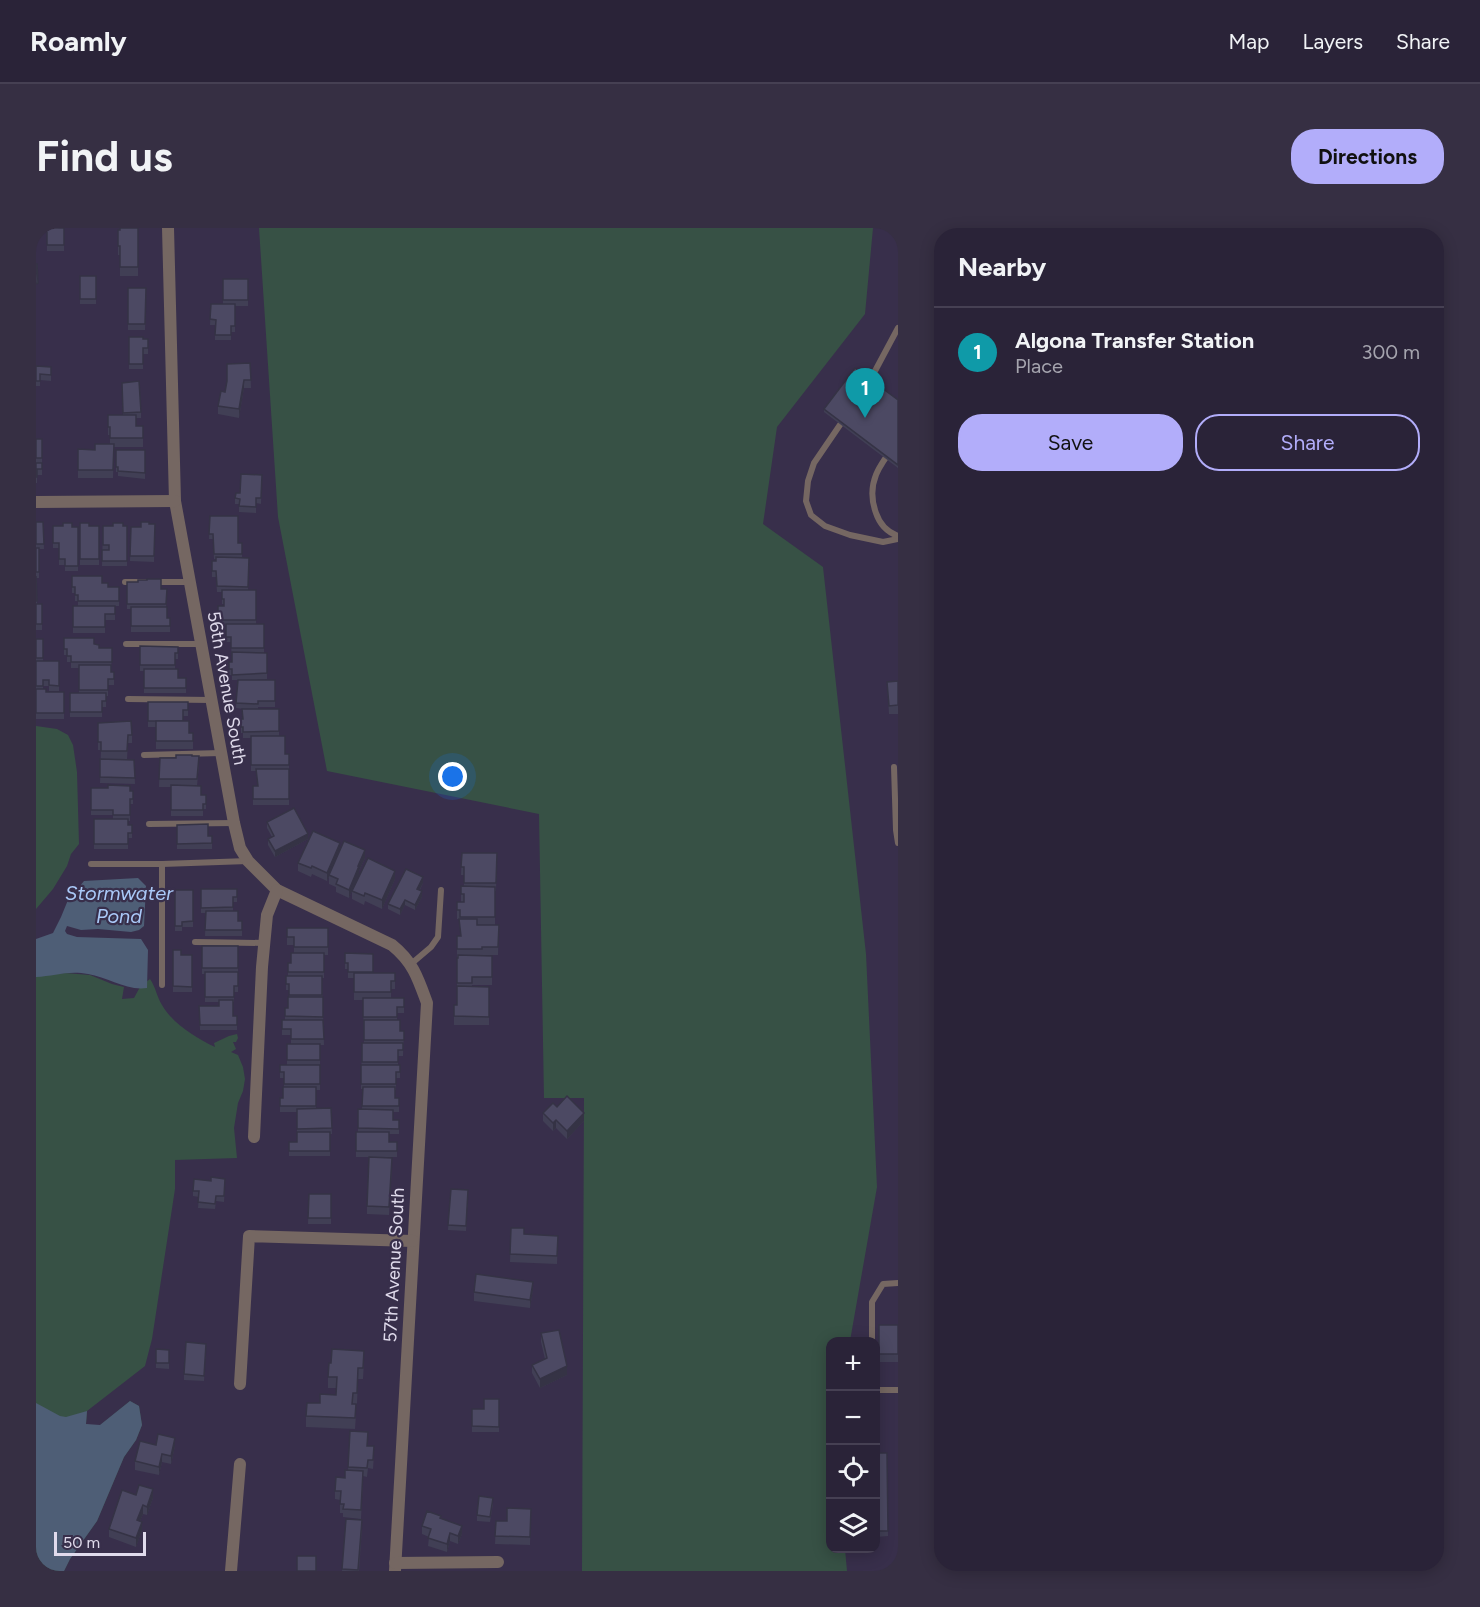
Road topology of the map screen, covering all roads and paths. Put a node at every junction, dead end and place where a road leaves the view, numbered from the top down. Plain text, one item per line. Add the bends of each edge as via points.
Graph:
1 (168, 228) edge
2 (898, 328) edge
3 (864, 390) edge
4 (846, 416) edge
5 (898, 441) edge
6 (175, 501) junction
7 (36, 502) edge
8 (898, 538) edge
9 (125, 582) edge
10 (190, 582) junction
11 (126, 644) dead end
12 (202, 644) junction
13 (128, 699) dead end
14 (212, 700) junction
15 (221, 753) junction
16 (144, 754) dead end
17 (894, 767) dead end
18 (149, 824) dead end
19 (234, 824) junction
20 (898, 843) edge
21 (248, 861) junction
22 (91, 864) dead end
23 (162, 864) junction
24 (277, 890) junction
25 (441, 890) dead end
26 (195, 942) dead end
27 (264, 943) junction
28 (411, 964) junction
29 (162, 985) dead end
30 (254, 1137) dead end
31 (413, 1241) junction
32 (898, 1283) edge
33 (872, 1337) edge
34 (240, 1384) dead end
35 (880, 1390) edge
36 (898, 1390) edge
37 (240, 1464) dead end
38 (498, 1562) dead end
39 (395, 1567) edge
40 (231, 1571) edge

1 - 6 street, 56th Avenue South
2 - 3 lane
4 - 8 lane via 814,462 806,501 811,515 825,526 850,535 883,542
5 - 8 lane via 876,472 872,492 879,521
6 - 7 street
6 - 10 street, 56th Avenue South
9 - 10 lane
10 - 12 street, 56th Avenue South
11 - 12 lane
12 - 14 street, 56th Avenue South
13 - 14 lane
14 - 15 street, 56th Avenue South
15 - 16 lane
15 - 19 street, 56th Avenue South
17 - 20 lane
18 - 19 lane
19 - 21 street, 56th Avenue South
21 - 23 lane
21 - 24 street, 56th Avenue South
22 - 23 lane
23 - 29 lane
24 - 27 street via 267,915
24 - 28 street, 56th Avenue South via 392,945
25 - 28 lane via 438,937
26 - 27 lane
27 - 30 street
28 - 31 street, 57th Avenue South via 427,1003
31 - 34 street via 249,1236
31 - 39 street, 57th Avenue South
32 - 33 lane via 883,1284 872,1302
35 - 36 lane
37 - 40 street
38 - 39 street

